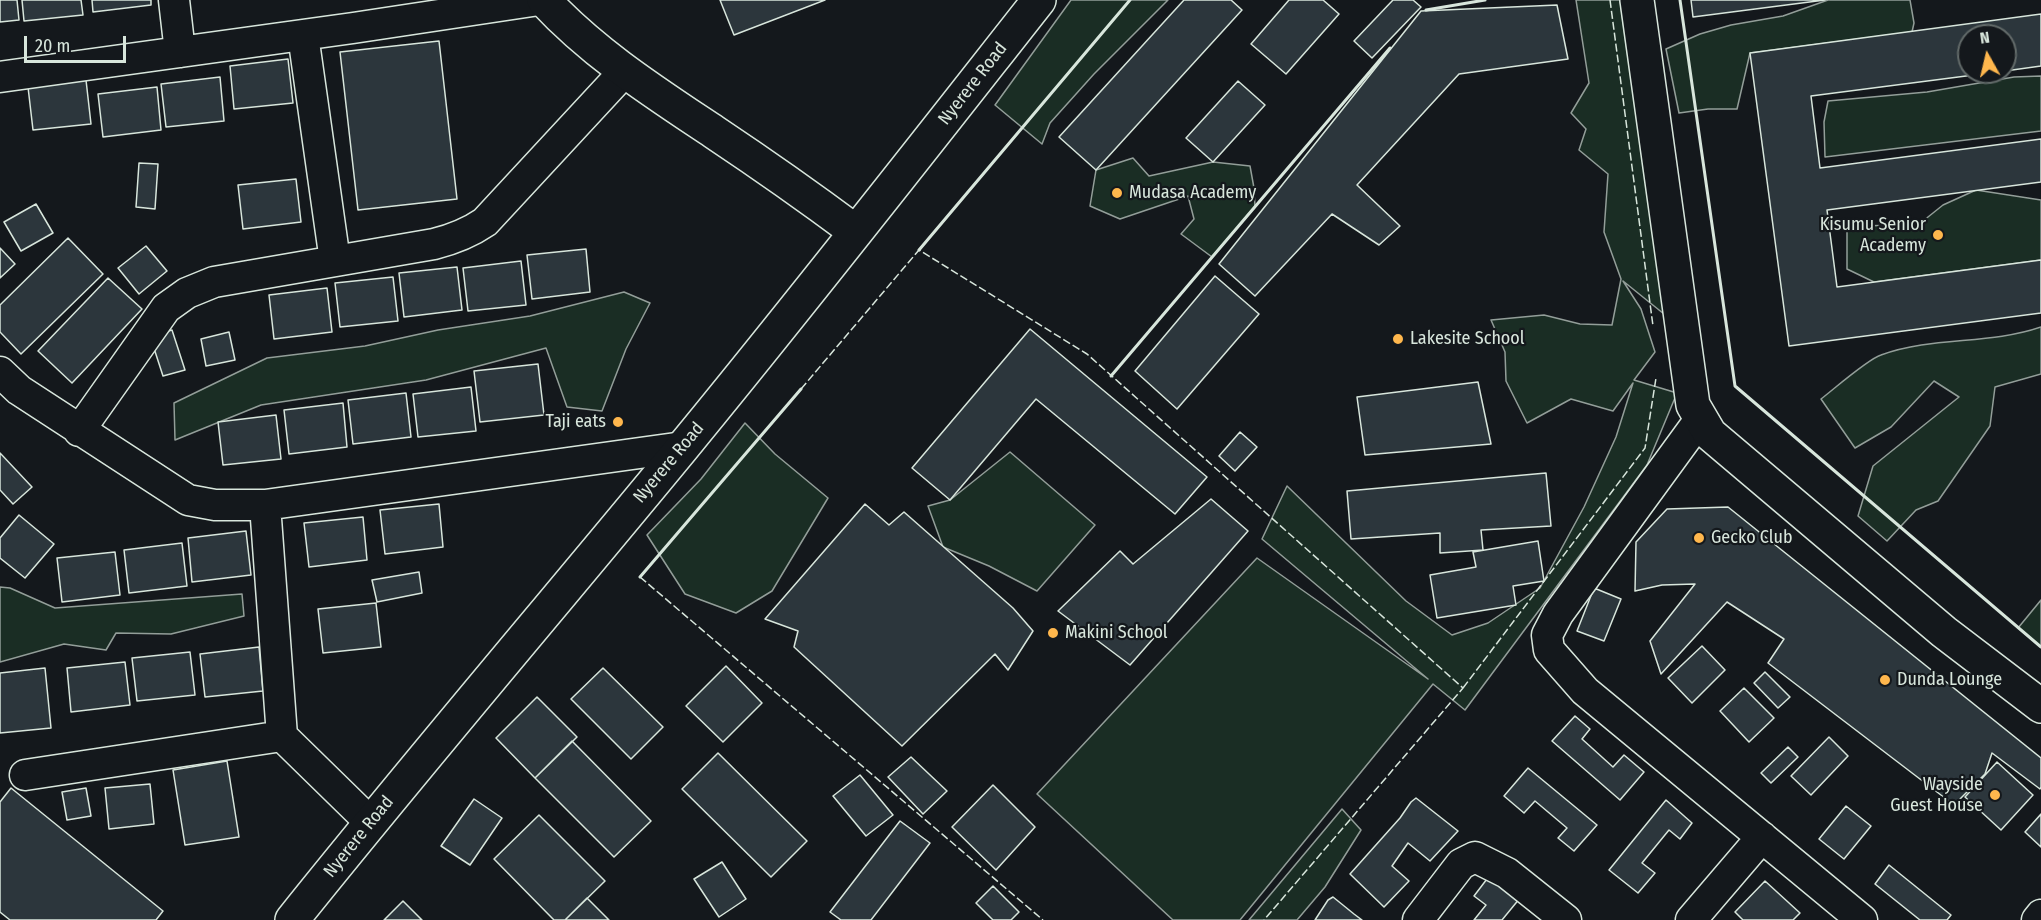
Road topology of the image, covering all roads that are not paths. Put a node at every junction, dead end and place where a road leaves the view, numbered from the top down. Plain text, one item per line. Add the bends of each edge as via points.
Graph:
1 (174, 0) edge
2 (539, 0) edge
3 (544, 0) edge
4 (1039, 0) edge
5 (1638, 0) edge
6 (303, 35) junction
7 (180, 52) junction
8 (624, 72) junction
9 (0, 77) edge
10 (856, 232) junction
11 (335, 261) junction
12 (0, 372) edge
13 (1701, 418) junction
14 (79, 431) junction
15 (683, 447) junction
16 (265, 505) junction
17 (2041, 706) edge
18 (282, 736) junction
19 (25, 775) dead end
20 (370, 822) junction
21 (1762, 837) junction
22 (2041, 915) edge
23 (292, 920) edge
24 (1418, 920) edge
25 (1566, 920) edge
26 (1691, 920) edge
27 (1862, 920) edge
28 (2037, 920) edge

1 - 7 street
2 - 6 street
3 - 8 street
4 - 10 street, Nyerere Road
5 - 13 street via 1693,405
6 - 7 street
6 - 11 street
7 - 9 street
8 - 10 street
8 - 11 street via 485,222 470,232 434,244
10 - 15 street, Nyerere Road
11 - 14 street via 214,282 187,293 166,308
12 - 14 street via 19,390
13 - 17 street via 1710,434 1944,632
13 - 21 street via 1558,614 1547,634 1549,650 1585,691
14 - 16 street via 188,500 215,505
15 - 16 street
15 - 20 street, Nyerere Road
16 - 18 street
18 - 19 street
18 - 20 street
20 - 23 street, Nyerere Road
21 - 26 street
21 - 27 street
22 - 28 street
24 - 25 street via 1461,864 1475,857 1507,873

